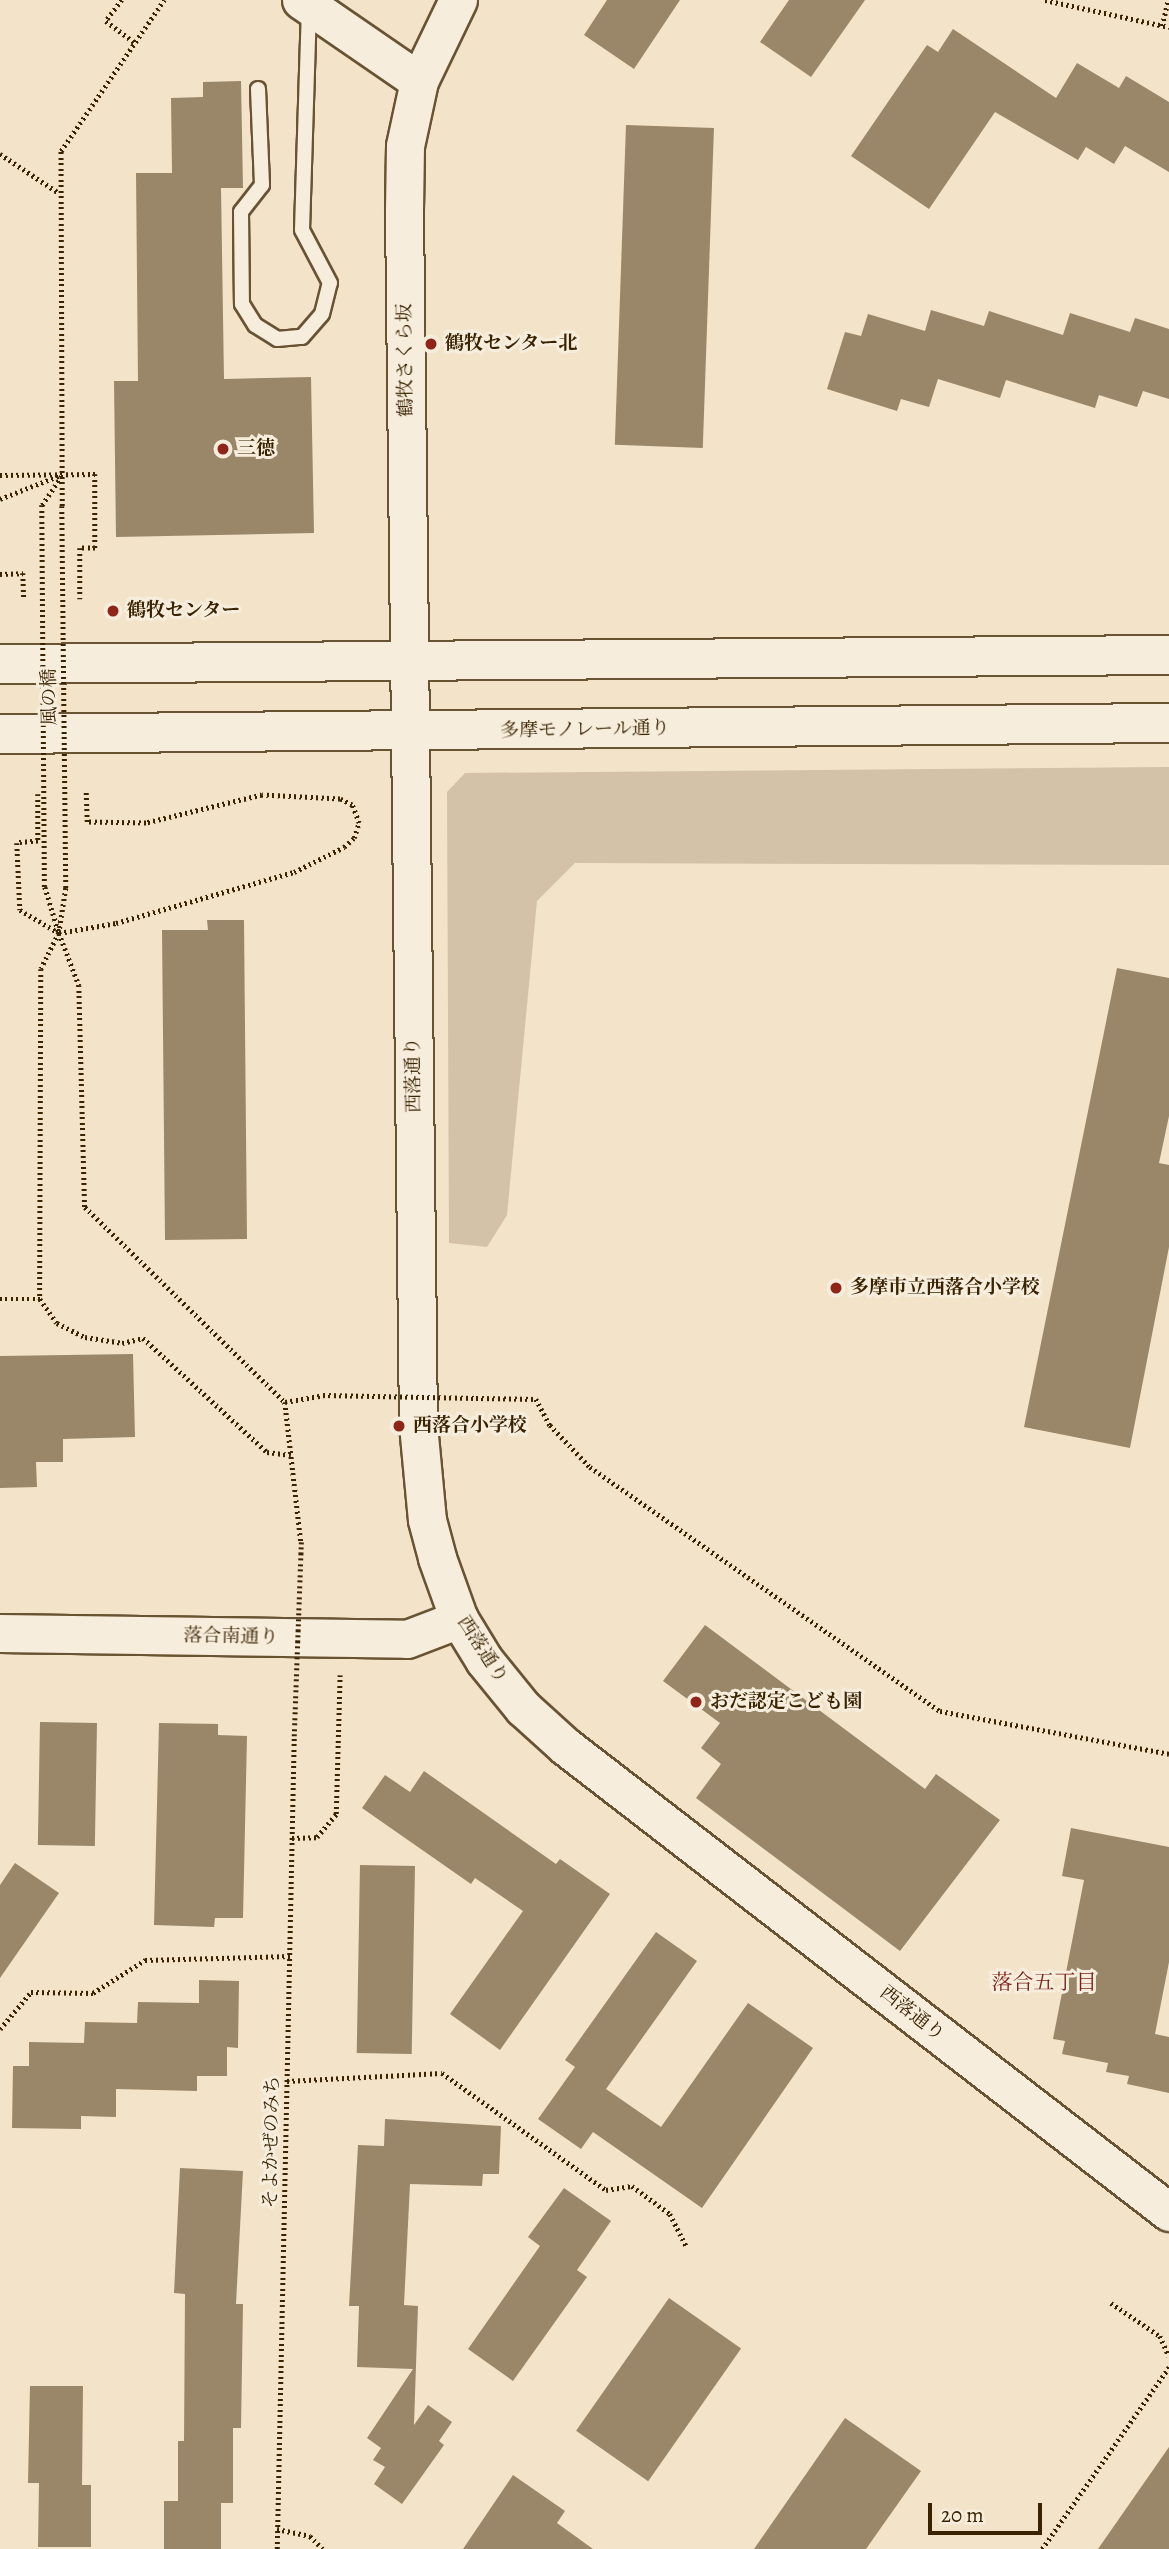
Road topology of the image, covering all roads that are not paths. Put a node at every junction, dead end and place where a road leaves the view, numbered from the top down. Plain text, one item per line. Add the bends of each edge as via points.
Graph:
1 (458, 0) edge
2 (305, 3) edge
3 (419, 80) junction
4 (258, 89) dead end
5 (1169, 655) edge
6 (0, 664) edge
7 (410, 664) junction
8 (1169, 723) edge
9 (411, 730) junction
10 (0, 734) edge
11 (459, 1619) junction
12 (0, 1633) edge
13 (1169, 2212) edge

1 - 3 street, 鶴牧さくら坂
2 - 3 street
2 - 4 lane via 302,230 330,283 322,314 302,337 277,339 255,325 242,304 242,212 262,185
3 - 7 street, 鶴牧さくら坂 via 405,172
5 - 7 main road
6 - 7 main road
7 - 9 street, 鶴牧さくら坂
8 - 9 main road, 多摩モノレール通り
9 - 10 main road, 多摩モノレール通り
9 - 11 street, 西落通り via 418,1436 427,1520
11 - 12 street, 落合南通り via 407,1639
11 - 13 street, 西落通り via 523,1708 565,1746

